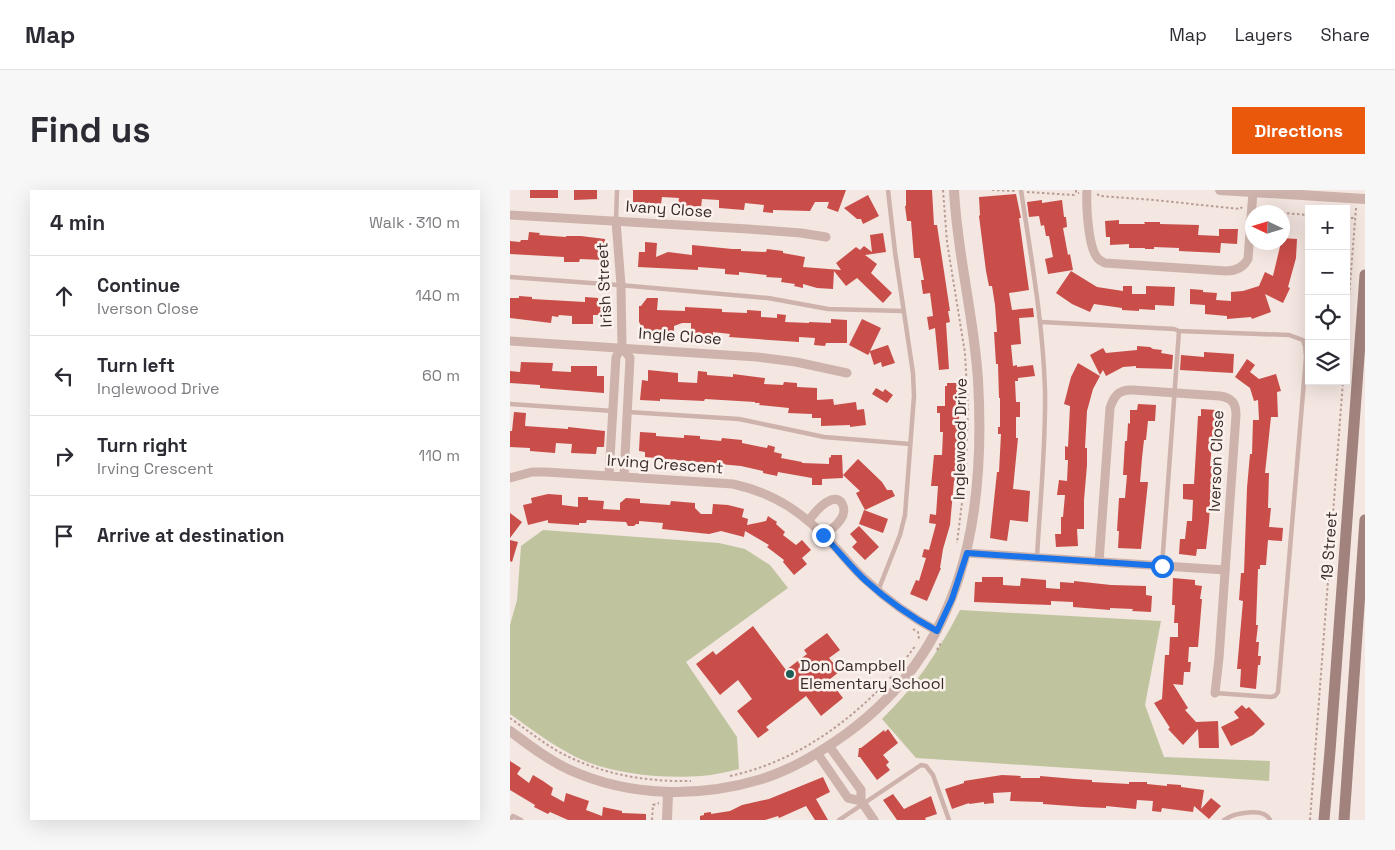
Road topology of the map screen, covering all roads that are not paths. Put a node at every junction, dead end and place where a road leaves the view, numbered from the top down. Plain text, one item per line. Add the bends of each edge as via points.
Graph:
1 (617, 190) edge
2 (888, 190) edge
3 (954, 190) edge
4 (1087, 190) edge
5 (1220, 190) edge
6 (1021, 191) edge
7 (1253, 192) junction
8 (1365, 199) edge
9 (510, 215) edge
10 (616, 221) junction
11 (826, 237) dead end
12 (1365, 275) edge
13 (510, 277) edge
14 (621, 285) junction
15 (903, 311) junction
16 (1041, 322) junction
17 (1179, 331) junction
18 (510, 340) edge
19 (622, 347) junction
20 (846, 373) dead end
21 (1175, 392) junction
22 (510, 404) edge
23 (614, 411) junction
24 (628, 412) junction
25 (910, 444) junction
26 (609, 475) junction
27 (624, 476) junction
28 (510, 478) edge
29 (809, 520) junction
30 (1365, 520) edge
31 (823, 535) junction
32 (967, 553) junction
33 (1037, 557) junction
34 (1099, 562) junction
35 (1162, 566) junction
36 (1225, 570) junction
37 (878, 591) junction
38 (937, 631) junction
39 (1215, 693) joint
40 (510, 731) edge
41 (829, 746) junction
42 (817, 753) junction
43 (668, 793) junction
44 (862, 803) junction
45 (511, 817) edge
46 (521, 820) edge
47 (667, 820) edge
48 (839, 820) edge
49 (874, 820) edge
50 (949, 820) edge
51 (1224, 820) edge
52 (1270, 820) edge
53 (1324, 820) edge
54 (1344, 820) edge

1 - 10 lane
2 - 15 lane
3 - 32 street, Inglewood Drive via 958,243 975,346 979,419 976,493
4 - 7 street via 1092,246 1100,261 1226,271 1237,270 1248,259
5 - 7 street
6 - 16 lane
7 - 8 street
9 - 10 street, Ivany Close
10 - 11 street, Ivany Close
10 - 14 street, Irish Street
12 - 53 main road, 19 Street
13 - 14 lane
14 - 15 lane via 768,298 828,309
14 - 19 street, Irish Street
15 - 25 lane via 913,373
16 - 17 lane
16 - 33 lane via 1044,431
17 - 21 lane
17 - 39 lane via 1288,335 1303,340 1305,346 1278,692 1271,697
18 - 19 street, Ingle Close
19 - 20 street, Ingle Close via 758,357
19 - 23 street, Irish Street via 616,357
19 - 24 street, Irish Street via 630,358
21 - 34 street, Iverson Close via 1127,390 1114,397 1110,408
21 - 35 lane
21 - 36 street, Iverson Close via 1220,396 1235,405
22 - 23 lane
23 - 24 street
23 - 26 street, Irish Street
24 - 25 lane via 739,419 824,437
24 - 27 street, Irish Street
25 - 37 lane via 905,515
26 - 27 street, Irving Crescent
26 - 28 street, Irving Crescent via 532,472
27 - 29 street, Irving Crescent via 733,484 782,501
29 - 31 street, Irving Crescent
29 - 31 street via 828,501 840,500 844,506 841,519
30 - 54 main road
31 - 37 street, Irving Crescent
32 - 33 street
32 - 38 street, Inglewood Drive via 952,599
33 - 34 street
34 - 35 street
35 - 36 street
36 - 39 street, Iverson Close
37 - 38 street, Irving Crescent
38 - 41 street, Inglewood Drive via 889,697
40 - 43 street, Inglewood Drive via 549,759 588,777 611,785
41 - 42 street, Inglewood Drive
41 - 44 street via 861,790
42 - 43 street, Inglewood Drive via 749,783
42 - 44 street via 848,798
43 - 47 street
44 - 48 lane
44 - 49 street
44 - 50 lane via 921,765 933,775
45 - 46 lane
51 - 52 lane via 1233,814 1262,813

